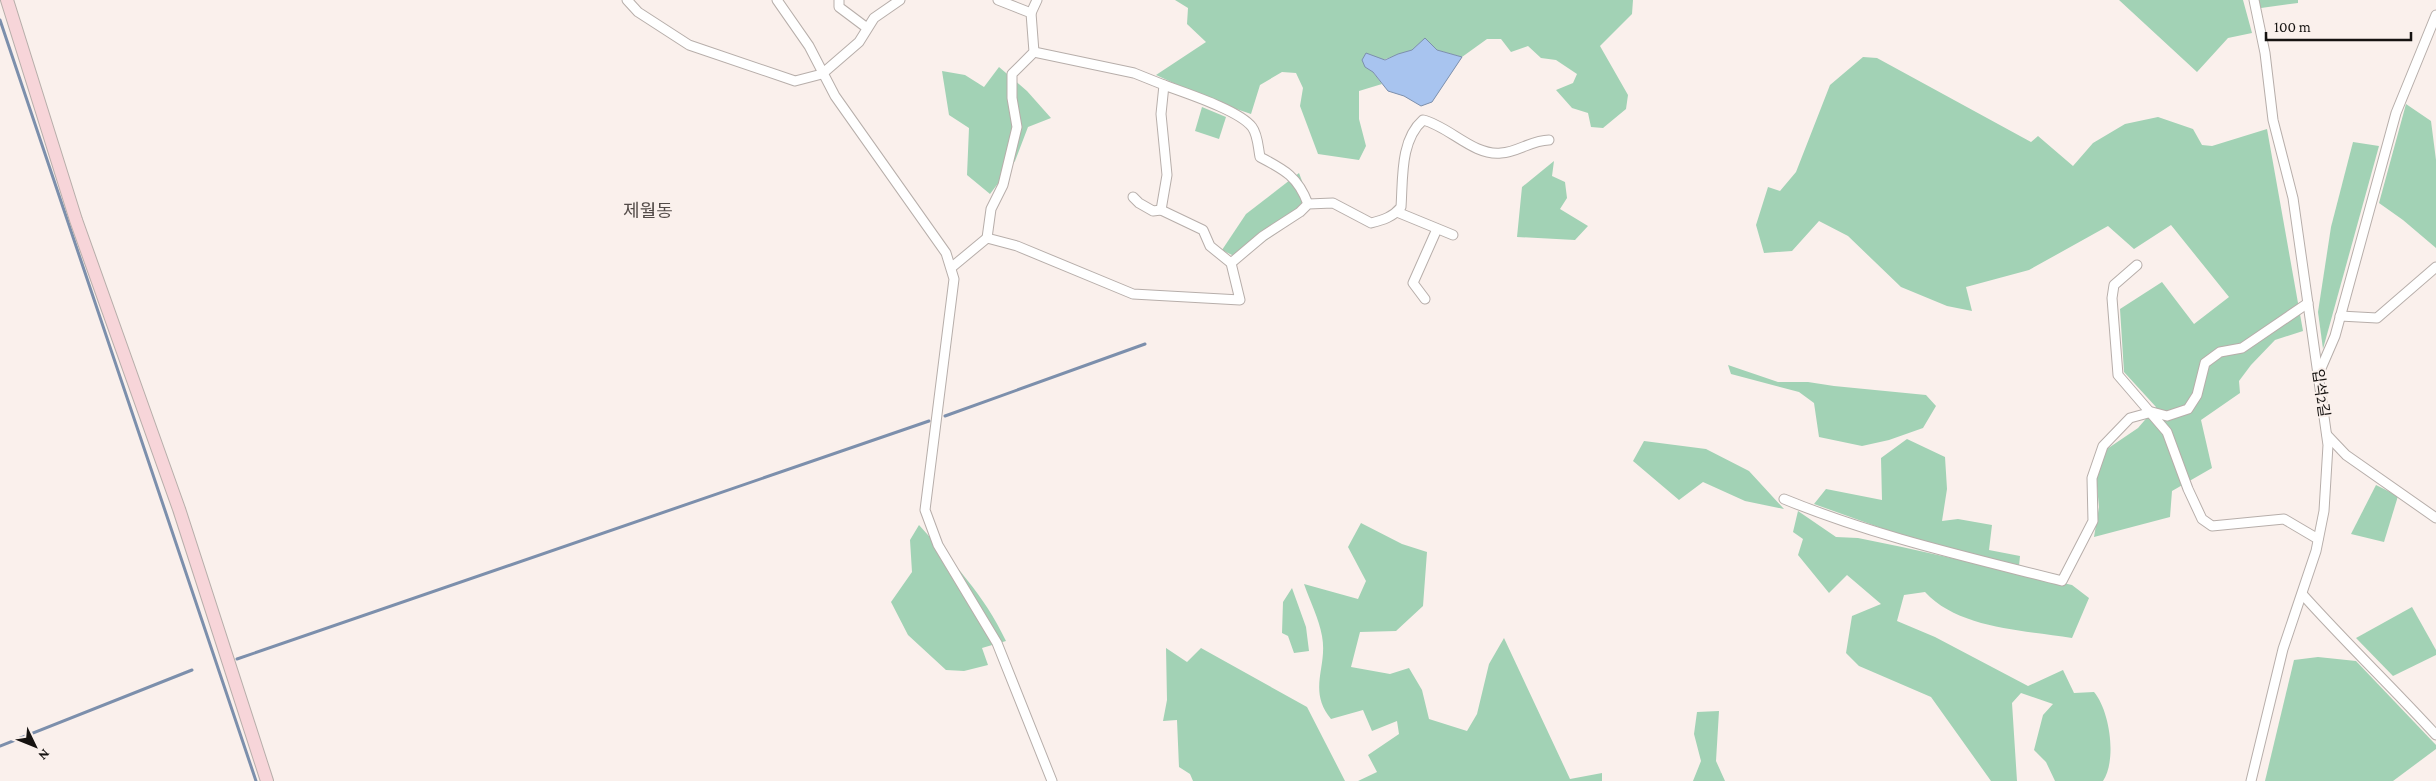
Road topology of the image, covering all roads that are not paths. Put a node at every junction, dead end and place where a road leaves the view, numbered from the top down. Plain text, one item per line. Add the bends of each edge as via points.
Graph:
1 (7, 0) edge
2 (627, 0) edge
3 (777, 0) edge
4 (839, 0) edge
5 (900, 0) edge
6 (998, 0) edge
7 (1037, 0) edge
8 (2254, 0) edge
9 (1031, 13) junction
10 (2436, 15) edge
11 (867, 28) junction
12 (1034, 52) junction
13 (822, 74) junction
14 (1164, 84) junction
15 (1549, 140) dead end
16 (1133, 197) dead end
17 (1308, 204) junction
18 (1161, 210) junction
19 (1397, 212) junction
20 (1437, 228) junction
21 (1453, 235) dead end
22 (987, 238) junction
23 (1231, 264) junction
24 (2137, 265) dead end
25 (952, 267) junction
26 (2436, 267) edge
27 (1426, 299) dead end
28 (2308, 303) junction
29 (2340, 316) junction
30 (2319, 375) junction
31 (2152, 412) junction
32 (2327, 435) junction
33 (1784, 499) dead end
34 (2436, 518) edge
35 (2318, 539) junction
36 (2302, 595) junction
37 (2436, 735) edge
38 (267, 781) edge
39 (1052, 781) edge
40 (2251, 781) edge

1 - 38 street via 76,220 179,509
2 - 13 street via 638,12 689,45 796,81
3 - 13 street via 808,46
4 - 11 street via 839,7
5 - 11 street via 874,18
6 - 9 street
7 - 9 street
8 - 28 street, 입석2길 via 2266,53 2273,120 2293,198
9 - 12 street
10 - 29 street via 2396,113
11 - 13 street via 859,42
12 - 14 street via 1134,73
12 - 22 street via 1012,74 1017,127 1003,185 991,209
13 - 25 street via 946,253
14 - 17 street via 1237,115 1251,126 1257,137 1260,157 1282,168 1293,178 1301,186
14 - 18 street via 1161,114 1167,175
15 - 19 street via 1538,140 1501,153 1482,150 1435,123 1423,120 1408,140 1401,207
16 - 18 street via 1153,211
17 - 19 street via 1333,204 1371,223 1387,219
17 - 23 street
18 - 23 street via 1203,230 1210,246
19 - 20 street
20 - 21 street
20 - 27 street via 1413,283
22 - 23 street via 1017,246 1133,294 1240,300
22 - 25 street
24 - 31 street via 2114,285 2112,298 2118,375
25 - 39 street via 954,279 925,510 938,545 997,643
26 - 29 street via 2377,318
28 - 30 street, 입석2길
28 - 31 street via 2242,348 2220,352 2205,363 2198,395 2188,409 2167,416
29 - 30 street
30 - 32 street, 입석2길
31 - 33 street via 2130,418 2103,446 2092,478 2092,521 2062,581 1884,535
31 - 35 street via 2167,432 2202,518 2212,526 2284,519
32 - 34 street via 2346,455
32 - 35 street, 입석2길 via 2324,512
35 - 36 street, 입석2길
36 - 37 street
36 - 40 street, 입석2길 via 2282,649

